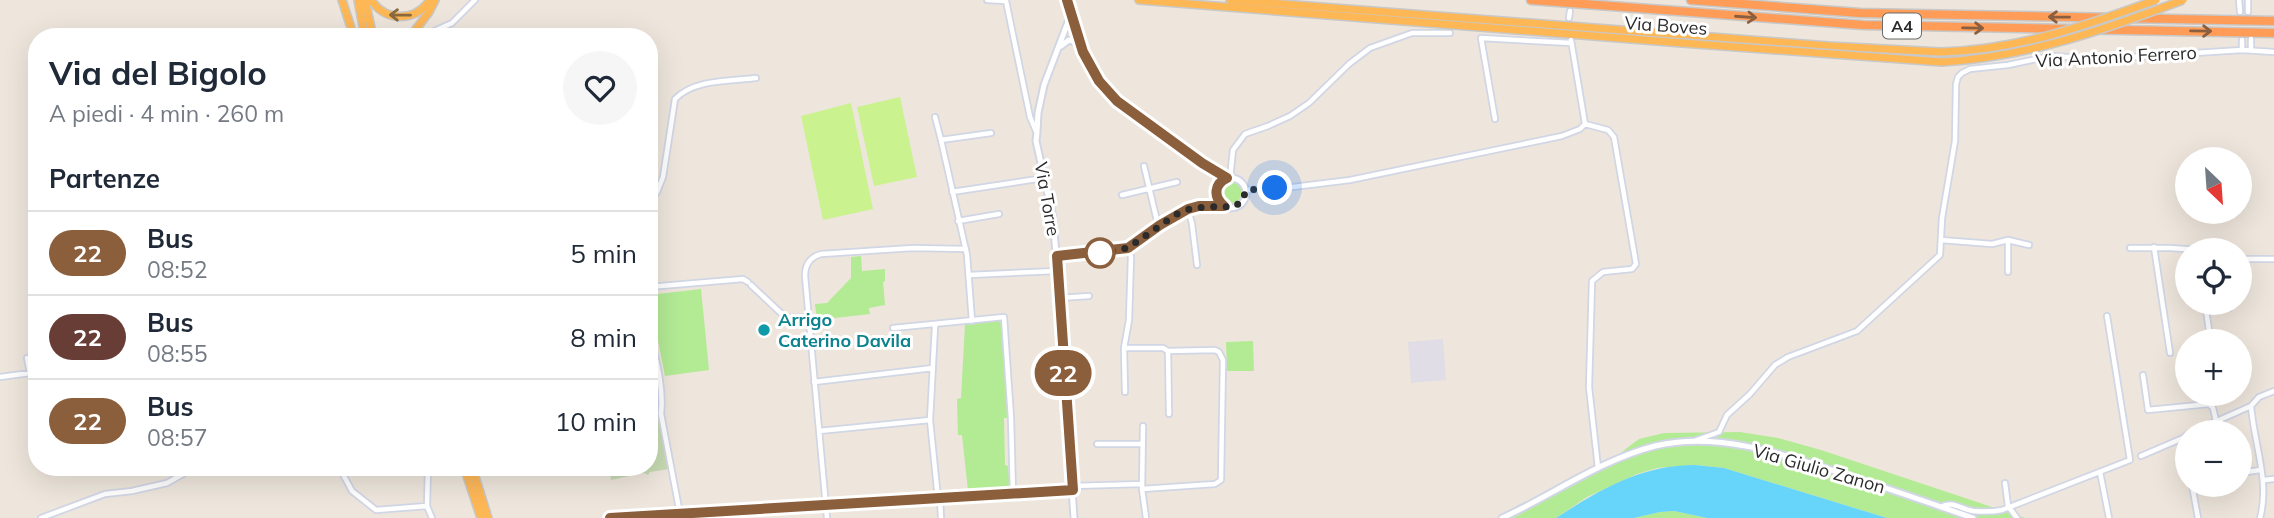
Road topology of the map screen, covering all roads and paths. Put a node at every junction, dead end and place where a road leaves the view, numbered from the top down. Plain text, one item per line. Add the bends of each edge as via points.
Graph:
1 (342, 0) edge
2 (358, 0) edge
3 (365, 0) edge
4 (370, 0) edge
5 (430, 0) edge
6 (435, 0) edge
7 (475, 0) edge
8 (987, 0) edge
9 (1067, 0) edge
10 (1139, 0) edge
11 (1230, 0) edge
12 (1531, 0) edge
13 (1691, 0) edge
14 (2156, 0) edge
15 (2183, 0) edge
16 (2239, 0) edge
17 (2248, 0) edge
18 (1570, 11) dead end
19 (1070, 12) junction
20 (2239, 12) dead end
21 (2248, 12) dead end
22 (1570, 18) dead end
23 (2274, 20) edge
24 (351, 28) edge
25 (363, 28) edge
26 (371, 28) edge
27 (417, 28) edge
28 (441, 28) edge
29 (1450, 33) dead end
30 (2274, 33) edge
31 (2250, 39) dead end
32 (2242, 40) dead end
33 (1059, 48) junction
34 (2242, 50) junction
35 (2251, 50) junction
36 (1083, 52) junction
37 (2274, 52) edge
38 (756, 78) dead end
39 (935, 117) dead end
40 (1496, 119) dead end
41 (1584, 124) junction
42 (1037, 132) junction
43 (990, 133) dead end
44 (941, 140) junction
45 (1144, 166) dead end
46 (1044, 178) junction
47 (1229, 178) junction
48 (1177, 183) dead end
49 (1150, 188) junction
50 (658, 190) edge
51 (1246, 190) junction
52 (952, 192) junction
53 (1122, 195) dead end
54 (1224, 206) junction
55 (1188, 209) junction
56 (999, 214) dead end
57 (958, 220) junction
58 (1160, 225) junction
59 (1941, 240) junction
60 (2008, 240) junction
61 (2029, 245) dead end
62 (2154, 247) junction
63 (1128, 248) junction
64 (2130, 248) dead end
65 (2175, 248) edge
66 (966, 249) junction
67 (1057, 256) junction
68 (2252, 259) edge
69 (2274, 260) edge
70 (1197, 265) dead end
71 (1057, 271) junction
72 (2008, 272) dead end
73 (969, 275) junction
74 (658, 287) edge
75 (1089, 296) dead end
76 (1059, 298) junction
77 (2107, 316) dead end
78 (808, 317) junction
79 (972, 321) junction
80 (935, 326) junction
81 (893, 328) dead end
82 (1124, 348) junction
83 (1168, 351) junction
84 (2170, 353) dead end
85 (27, 359) dead end
86 (28, 364) edge
87 (933, 368) junction
88 (658, 370) edge
89 (28, 373) edge
90 (2143, 375) dead end
91 (0, 377) edge
92 (814, 382) junction
93 (2274, 391) edge
94 (1125, 392) dead end
95 (2252, 405) edge
96 (2251, 406) joint
97 (1169, 414) dead end
98 (930, 420) junction
99 (2216, 420) edge
100 (2218, 420) edge
101 (1143, 426) dead end
102 (818, 430) junction
103 (2175, 441) edge
104 (1693, 442) junction
105 (1097, 444) dead end
106 (1143, 444) junction
107 (2141, 456) dead end
108 (1598, 469) junction
109 (2260, 470) junction
110 (2252, 471) edge
111 (2100, 472) junction
112 (180, 476) edge
113 (344, 476) edge
114 (428, 476) edge
115 (467, 476) edge
116 (475, 476) edge
117 (2264, 480) junction
118 (2274, 480) edge
119 (2005, 483) dead end
120 (1142, 486) junction
121 (1072, 488) junction
122 (1013, 494) junction
123 (2194, 497) edge
124 (939, 499) junction
125 (426, 506) junction
126 (825, 506) junction
127 (1941, 507) junction
128 (2009, 508) junction
129 (680, 514) junction
130 (719, 515) edge
131 (41, 518) edge
132 (432, 518) edge
133 (481, 518) edge
134 (488, 518) edge
135 (609, 518) edge
136 (827, 518) edge
137 (941, 518) edge
138 (1074, 518) edge
139 (1146, 518) edge
140 (1502, 518) edge
141 (1973, 518) edge
142 (2017, 518) edge
143 (2109, 518) edge
144 (2198, 518) edge
145 (2260, 518) edge

1 - 24 highway
2 - 25 highway
3 - 26 highway
5 -> 4 highway via 422,10 403,18 383,13
6 - 27 highway
7 - 28 street
8 - 42 street via 1006,1
9 - 19 street
10 - 15 highway, Via Boves, bridge via 1942,62 2050,46
11 - 14 highway, Via Boves, bridge via 1902,51 1977,50 2028,42
12 -> 30 highway, A4 via 1863,25
23 -> 13 highway, A4 via 1860,13
16 - 20 street
17 - 21 street
18 - 22 street
19 - 33 street, Via Torre
19 - 36 street
29 - 47 street via 1412,33 1370,48 1309,103 1245,134 1233,150
31 - 35 street
32 - 34 street
33 - 36 street via 1069,40
33 - 42 street, Via Torre via 1044,85
34 - 35 street, Via Antonio Ferrero
34 - 59 street, Via Antonio Ferrero via 2114,59 2052,56 1962,73 1956,84 1955,141
35 - 37 street, Via Antonio Ferrero
36 - 47 street via 1117,101
38 - 50 street via 708,83 675,99
39 - 44 street
40 - 41 street via 1481,38 1571,41
41 - 51 street via 1562,136 1376,175
41 - 108 street via 1608,130 1615,137 1636,264 1632,270 1603,272 1592,281 1589,387
42 - 46 street, Via Torre
43 - 44 street
44 - 52 street
45 - 49 street
46 - 52 street
46 - 67 street, Via Torre
47 - 51 street via 1239,180
47 - 54 street via 1219,183 1216,191
48 - 49 street
49 - 53 street
49 - 58 street
51 - 54 street via 1240,205
52 - 57 street
54 - 55 street
55 - 58 street
55 - 70 street
56 - 57 street
57 - 66 street
58 - 63 street
59 - 60 street via 1992,244
59 - 104 street, Via Antonio Ferrero via 1937,259 1865,325 1775,365 1727,415 1720,432
60 - 61 street
60 - 72 street
62 - 64 street
62 - 65 street
62 - 84 street
63 - 67 street
63 - 82 street via 1129,320
66 - 73 street
66 - 78 street via 816,255 805,270
67 - 71 street, Via Torre
68 - 69 street
71 - 73 street
71 - 76 street, Via Torre
73 - 79 street
74 - 78 street via 743,279 785,316
75 - 76 street
76 - 121 street, Via Torre
77 - 111 street, Via Giulio Zanon via 2130,460
78 - 92 street
79 - 80 street
79 - 122 street via 1004,317
80 - 81 street
80 - 87 street
82 - 83 street
82 - 94 street
83 - 97 street
83 - 120 street via 1215,350 1222,355 1223,476 1215,484
85 - 86 street
87 - 92 street
87 - 98 street
88 - 129 street via 661,414
89 - 91 street
90 - 99 street via 2148,410 2209,404
92 - 102 street
93 - 95 street
96 - 100 street
96 - 109 street
98 - 102 street
98 - 124 street
101 - 106 street
102 - 126 street
103 - 107 street
104 - 108 street, Via Giulio Zanon via 1650,448
104 - 127 street, Via Giulio Zanon via 1782,455
105 - 106 street
106 - 120 street
108 - 140 street, Via Giulio Zanon
109 - 110 street
109 - 117 street
111 - 128 street, Via Giulio Zanon
111 - 143 street
112 - 131 street via 167,484 105,494
113 - 125 street via 352,491 376,510
114 - 125 street
115 - 133 highway
116 - 134 highway
117 - 118 street
117 - 145 street
119 - 128 street
120 - 121 street
120 - 139 street
121 - 122 street
121 - 138 street, Via Torre
122 - 124 street
123 - 144 street
124 - 126 street
124 - 137 street
125 - 132 street
126 - 130 street
126 - 136 street
127 - 128 street, Via Giulio Zanon via 1952,504 1989,512
127 - 141 street, Via Giulio Zanon
128 - 142 street
129 - 130 street
129 - 135 street

